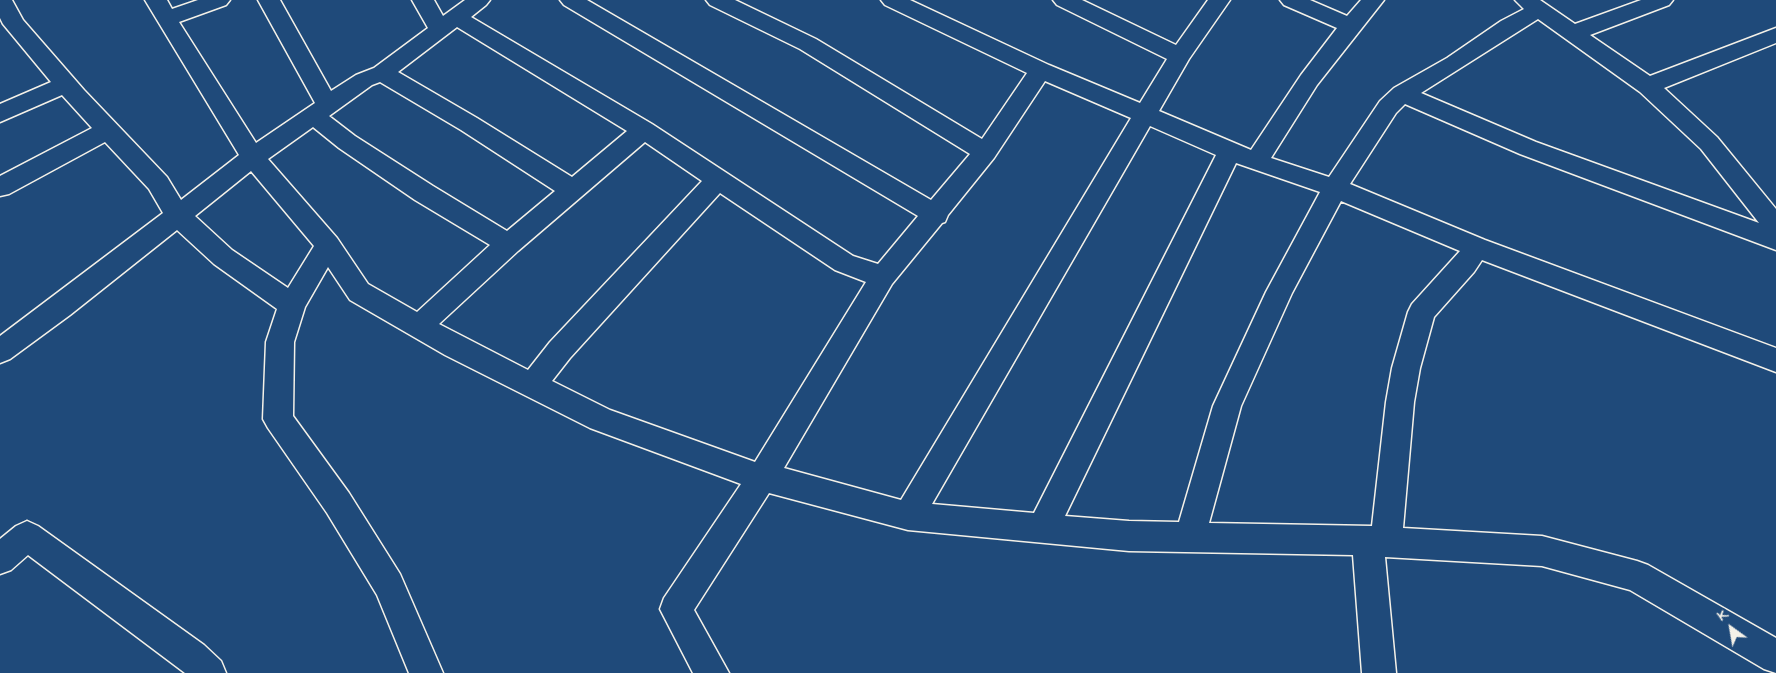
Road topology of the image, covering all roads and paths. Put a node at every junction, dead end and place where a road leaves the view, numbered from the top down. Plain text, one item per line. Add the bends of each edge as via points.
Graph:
1 (2, 0) edge
2 (219, 0) edge
3 (269, 0) edge
4 (423, 0) edge
5 (480, 0) edge
6 (571, 0) edge
7 (717, 0) edge
8 (892, 0) edge
9 (1064, 0) edge
10 (1219, 0) edge
11 (1291, 0) edge
12 (1373, 0) edge
13 (1662, 0) edge
14 (1533, 5) edge
15 (161, 9) edge
16 (448, 24) junction
17 (7, 26) edge
18 (1350, 26) junction
19 (1573, 33) junction
20 (1776, 35) edge
21 (1180, 56) junction
22 (1041, 70) junction
23 (382, 73) junction
24 (66, 84) junction
25 (1648, 86) junction
26 (1402, 94) junction
27 (321, 111) junction
28 (0, 114) edge
29 (1145, 115) junction
30 (108, 130) junction
31 (644, 130) junction
32 (1230, 151) junction
33 (985, 152) junction
34 (252, 157) junction
35 (1256, 162) junction
36 (718, 179) junction
37 (0, 187) edge
38 (1335, 188) junction
39 (573, 190) junction
40 (1764, 197) edge
41 (177, 214) junction
42 (936, 215) junction
43 (1776, 227) edge
44 (1776, 240) edge
45 (508, 244) junction
46 (328, 245) junction
47 (1476, 247) junction
48 (883, 277) junction
49 (292, 305) junction
50 (418, 326) junction
51 (0, 351) edge
52 (1776, 360) edge
53 (532, 385) junction
54 (762, 478) junction
55 (908, 516) junction
56 (1042, 529) junction
57 (1190, 537) junction
58 (1377, 541) junction
59 (0, 559) edge
60 (1776, 657) edge
61 (209, 673) edge
62 (426, 673) edge
63 (712, 673) edge
64 (1379, 673) edge

1 - 17 street
2 - 15 street
3 - 27 street
4 - 16 street
5 - 16 street
6 - 42 street
7 - 33 street via 808,44
8 - 22 street
9 - 21 street
10 - 21 street
11 - 18 street
12 - 18 street
13 - 19 street
14 - 19 street
14 - 26 street via 1509,26 1455,63
15 - 34 street
16 - 23 street
16 - 31 street
17 - 24 street
18 - 35 street via 1309,80
19 - 25 street
20 - 25 street
21 - 29 street
22 - 29 street
22 - 33 street
23 - 27 street via 364,80
23 - 39 street
24 - 28 street
24 - 30 street
25 - 40 street
26 - 38 street via 1388,107
26 - 44 street via 1528,148
27 - 34 street
27 - 45 street via 347,142
29 - 32 street
29 - 55 street
30 - 37 street
30 - 41 street via 158,183
31 - 36 street
31 - 39 street
32 - 35 street
32 - 56 street
33 - 42 street
34 - 41 street
34 - 46 street
35 - 38 street
36 - 48 street via 844,263
36 - 53 street via 560,350
38 - 47 street
38 - 57 street via 1279,292 1227,406
39 - 45 street
40 - 43 street
41 - 49 street via 223,258
41 - 51 street
42 - 48 street
45 - 50 street
46 - 49 street
46 - 50 street via 360,292
47 - 52 street
47 - 58 street via 1465,265 1422,312 1406,368
48 - 54 street
49 - 62 street via 280,342 278,419 338,503 389,585
50 - 53 street
53 - 54 street via 600,419
54 - 55 street
54 - 63 street via 676,609
55 - 56 street
56 - 57 street
57 - 58 street
58 - 60 street via 1542,551 1637,576
58 - 64 street
59 - 61 street via 27,536 192,657

